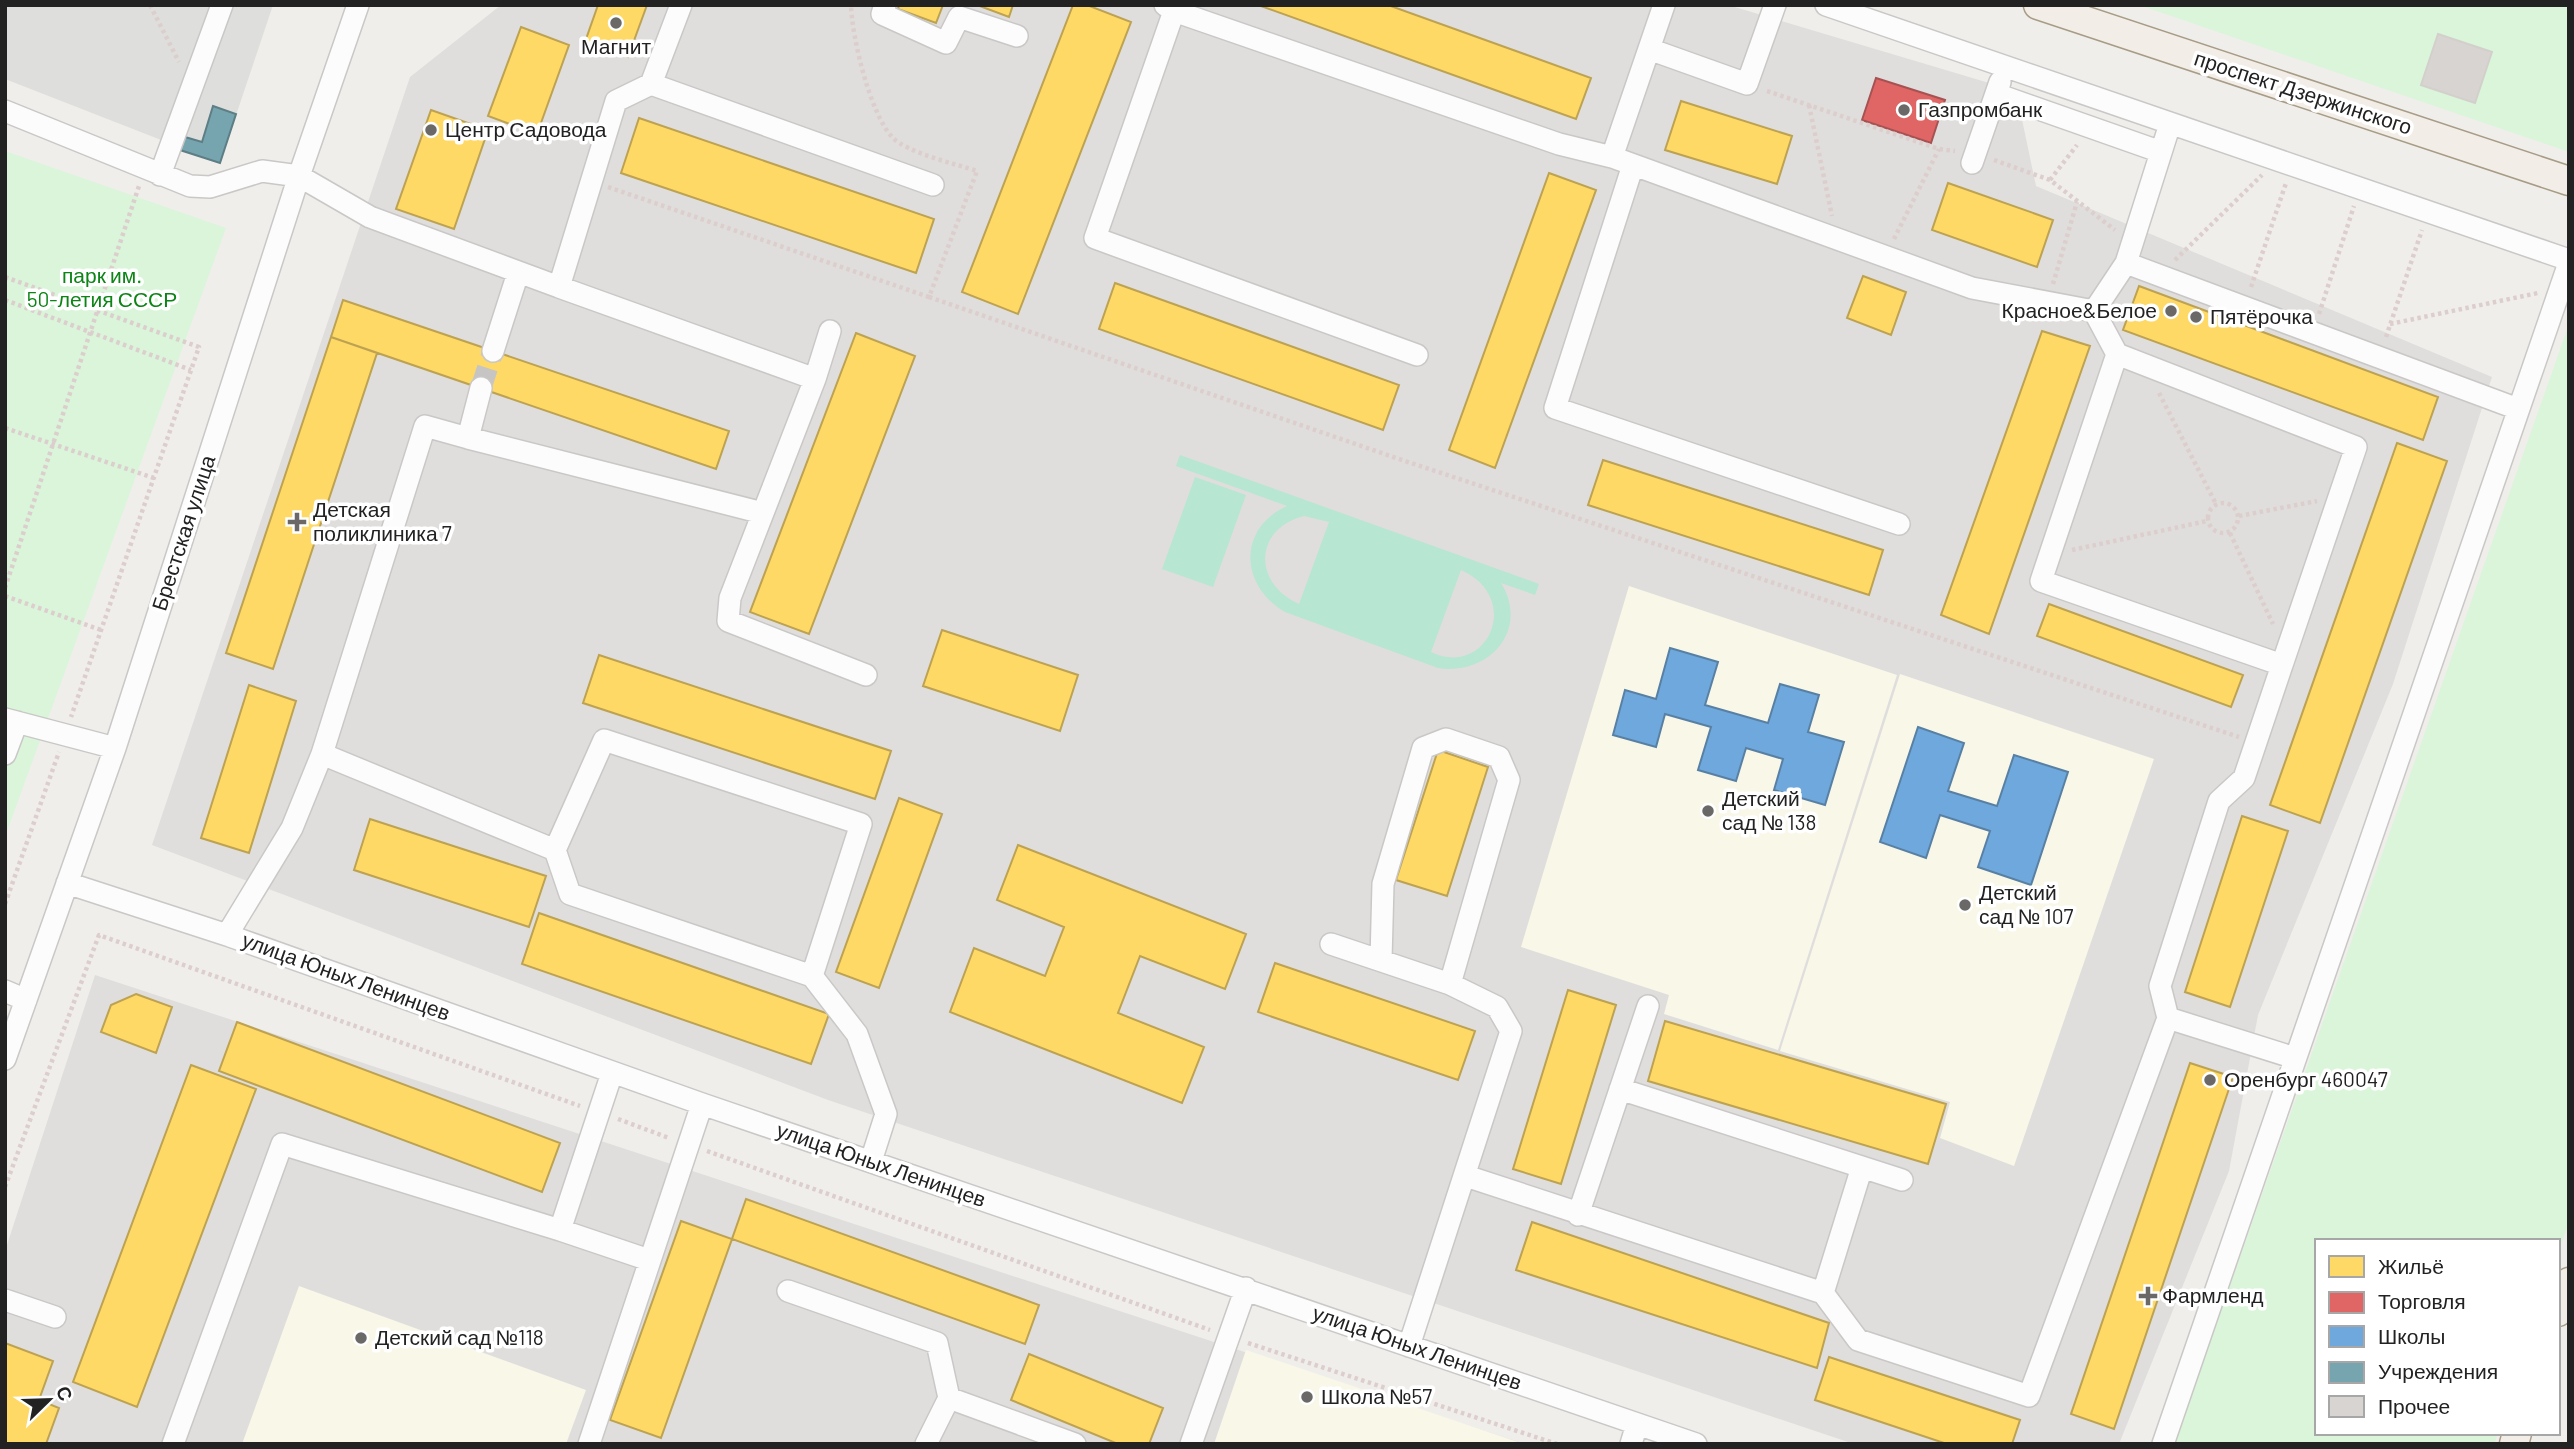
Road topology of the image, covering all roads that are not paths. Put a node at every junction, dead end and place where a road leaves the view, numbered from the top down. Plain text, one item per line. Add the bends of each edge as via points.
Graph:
1 (222, 5) edge
2 (358, 5) edge
3 (681, 5) edge
4 (885, 5) edge
5 (1664, 5) edge
6 (1775, 5) edge
7 (1826, 5) edge
8 (2038, 5) edge
9 (1170, 8) edge
10 (1017, 36) dead end
11 (1649, 50) junction
12 (2006, 67) junction
13 (651, 84) junction
14 (1996, 94) junction
15 (5, 111) edge
16 (2170, 124) junction
17 (2161, 152) junction
18 (1612, 157) junction
19 (1974, 158) road end
20 (1633, 165) junction
21 (152, 172) junction
22 (299, 176) junction
23 (2569, 181) edge
24 (933, 185) dead end
25 (2129, 253) junction
26 (2569, 262) edge
27 (518, 273) junction
28 (559, 287) junction
29 (2095, 311) junction
30 (830, 331) dead end
31 (493, 351) tunnel mouth
32 (2117, 354) junction
33 (1417, 355) dead end
34 (815, 379) junction
35 (481, 388) tunnel mouth
36 (2518, 408) junction
37 (468, 438) junction
38 (763, 513) junction
39 (1899, 524) dead end
40 (2284, 659) junction
41 (866, 675) dead end
42 (11, 721) edge
43 (115, 748) junction
44 (5, 754) edge
45 (321, 754) junction
46 (555, 850) junction
47 (67, 883) junction
48 (227, 935) junction
49 (1331, 944) dead end
50 (1381, 960) junction
51 (812, 976) junction
52 (1450, 984) junction
53 (5, 991) edge
54 (26, 1000) junction
55 (1648, 1006) dead end
56 (2168, 1018) junction
57 (2295, 1058) junction
58 (5, 1059) edge
59 (612, 1073) junction
60 (1620, 1089) junction
61 (702, 1104) junction
62 (870, 1161) junction
63 (1862, 1167) junction
64 (1466, 1176) junction
65 (1902, 1180) dead end
66 (1578, 1215) junction
67 (560, 1230) junction
68 (649, 1260) junction
69 (2569, 1282) edge
70 (1246, 1288) junction
71 (788, 1291) dead end
72 (1823, 1293) junction
73 (5, 1300) edge
74 (2560, 1307) edge
75 (55, 1317) dead end
76 (1409, 1346) junction
77 (949, 1398) junction
78 (1634, 1434) edge
79 (173, 1444) edge
80 (589, 1444) edge
81 (926, 1444) edge
82 (1075, 1444) edge
83 (1191, 1444) edge
84 (1696, 1444) edge
85 (2163, 1444) edge

1 - 21 street
2 - 22 street, Брестская улица
3 - 13 street
4 - 10 street via 882,14 946,43 959,17
5 - 11 street
6 - 11 street via 1747,84
7 - 12 street
8 - 23 main road, проспект Дзержинского
9 - 18 street via 1559,144
9 - 33 street via 1095,238
11 - 18 street
12 - 14 street
12 - 16 street
13 - 24 street
13 - 28 street via 616,101
14 - 17 street
14 - 19 street
15 - 21 street
16 - 17 street
16 - 26 street
17 - 25 street
18 - 20 street
20 - 29 street via 1972,288
20 - 39 street via 1555,408
21 - 22 street via 190,186 210,187 262,171
22 - 27 street via 370,217
22 - 43 street, Брестская улица
25 - 29 street
25 - 36 street via 2160,275
26 - 36 street
27 - 28 street
27 - 31 street
28 - 34 street
29 - 32 street
30 - 34 street
32 - 40 street via 2356,447
32 - 40 street via 2041,581
34 - 38 street
35 - 37 street
36 - 57 street
37 - 38 street
37 - 45 street via 425,426
38 - 41 street via 730,598 728,621
40 - 56 street via 2244,778 2219,801 2160,986
42 - 43 street
42 - 44 street
43 - 47 street, Брестская улица
45 - 46 street
45 - 48 street via 292,828
46 - 51 street via 570,894
46 - 51 street via 604,740 861,824
47 - 48 street, улица Юных Ленинцев
47 - 54 street, Брестская улица
48 - 59 street, улица Юных Ленинцев
49 - 50 street
50 - 52 street
50 - 52 street via 1383,884 1423,748 1446,739 1499,757 1509,780
51 - 62 street via 857,1034 886,1114
52 - 64 street via 1497,1007 1511,1031
53 - 54 street
54 - 58 street, Брестская улица
55 - 60 street
56 - 57 street
56 - 72 street via 2029,1396 1858,1340
57 - 85 street
59 - 61 street, улица Юных Ленинцев
59 - 67 street
60 - 63 street
60 - 66 street
61 - 62 street, улица Юных Ленинцев
61 - 68 street
62 - 70 street, улица Юных Ленинцев
63 - 65 street
63 - 72 street
64 - 66 street
64 - 76 street
66 - 72 street
67 - 68 street
67 - 79 street via 282,1144
68 - 80 street
69 - 74 main road
70 - 76 street, улица Юных Ленинцев
70 - 83 street
71 - 77 street via 937,1343
73 - 75 street
76 - 78 street, улица Юных Ленинцев
77 - 81 street
77 - 82 street
78 - 84 street, улица Юных Ленинцев

